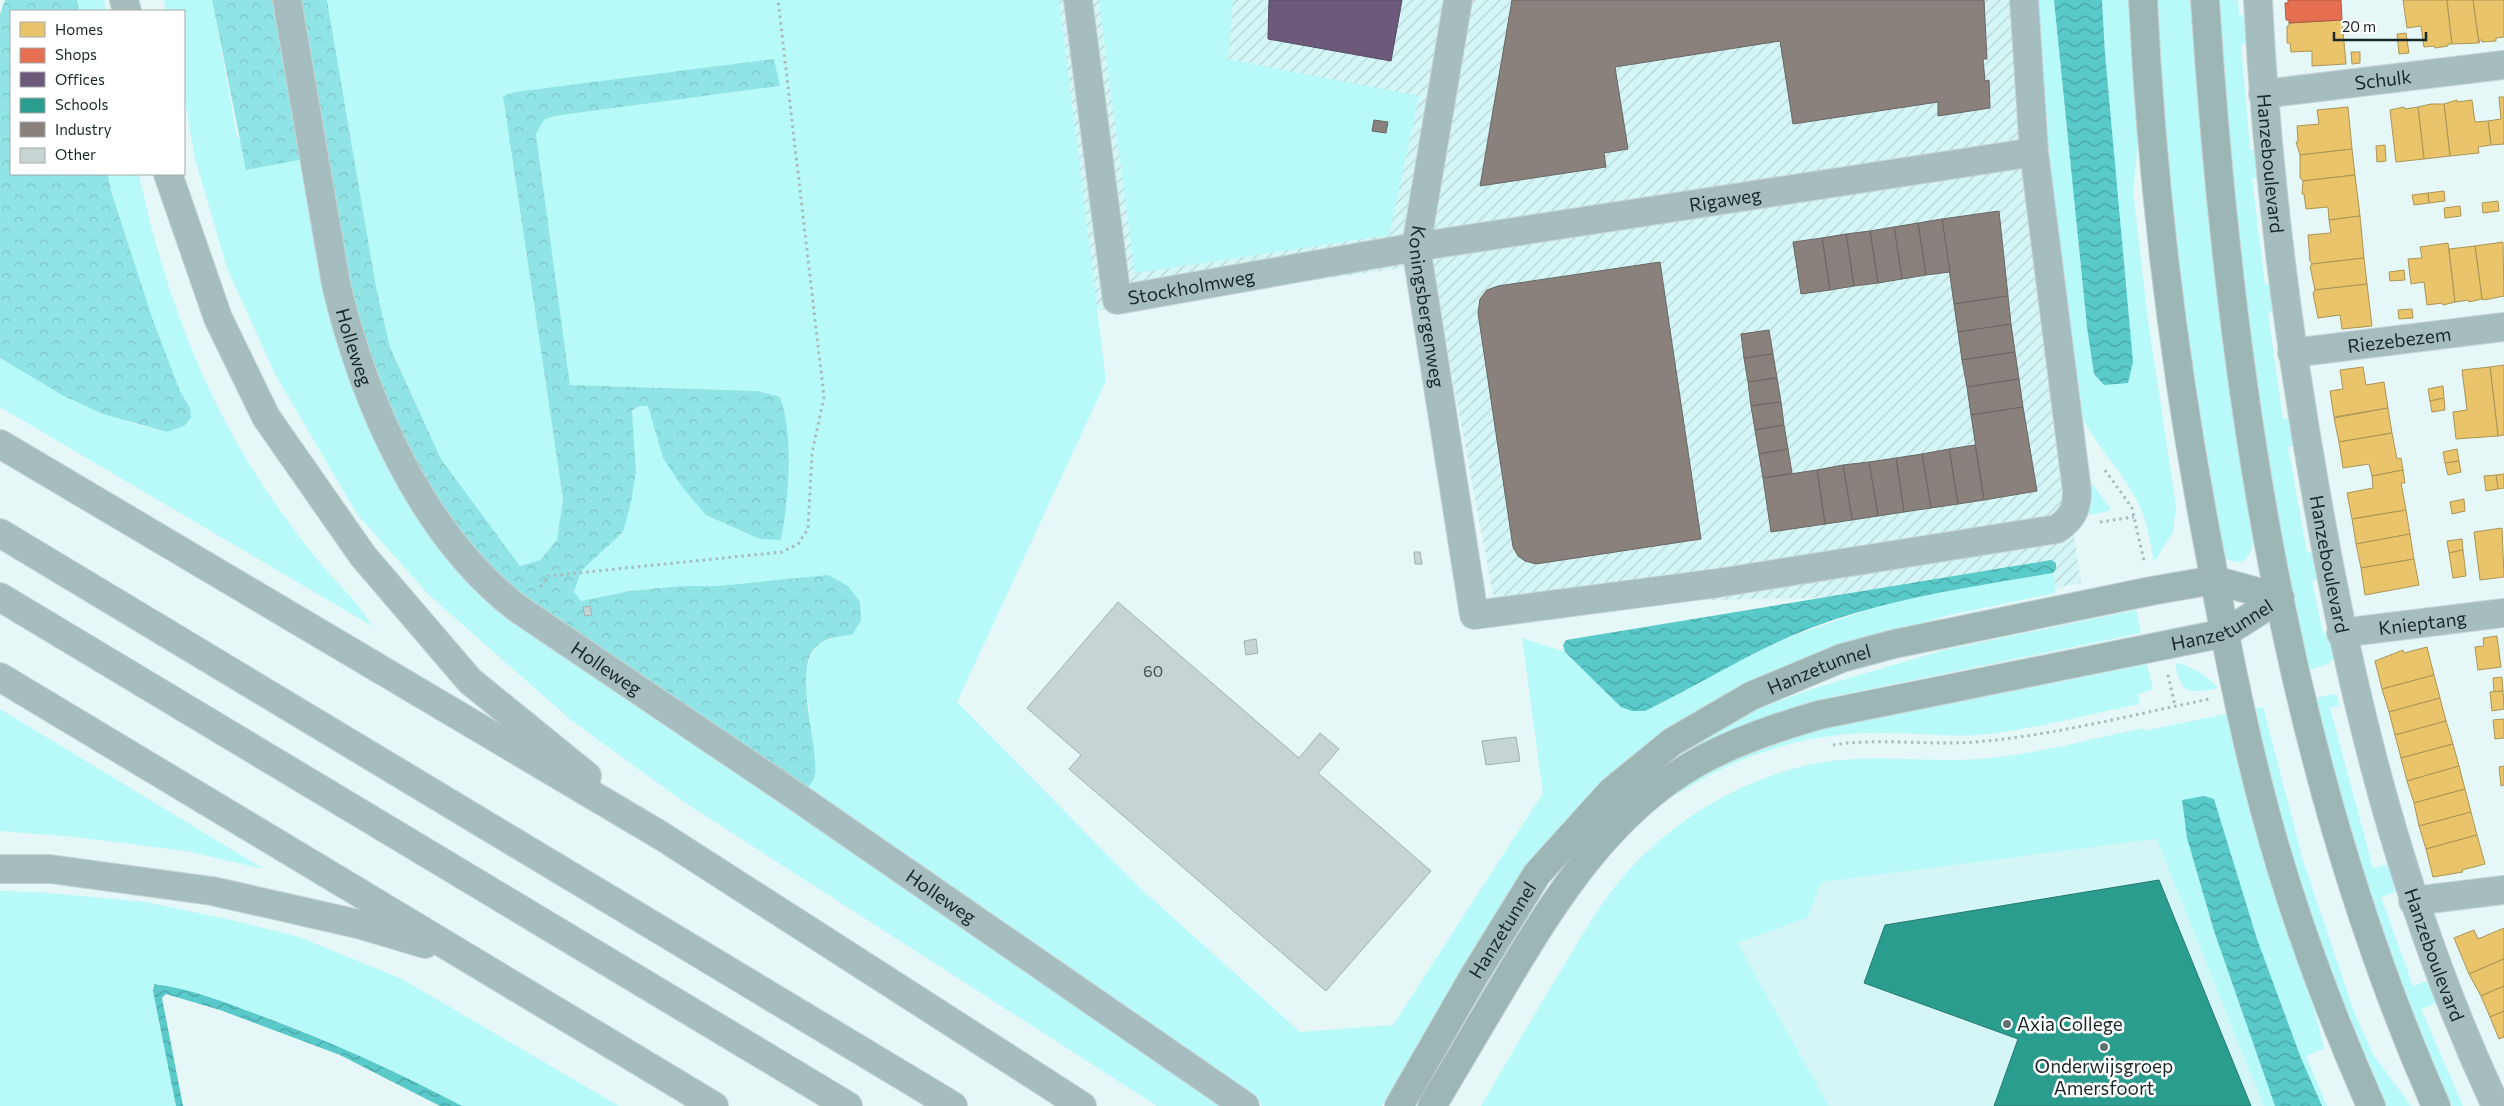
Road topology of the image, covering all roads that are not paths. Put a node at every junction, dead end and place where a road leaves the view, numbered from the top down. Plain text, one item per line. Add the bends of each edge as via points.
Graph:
1 (287, 0) edge
2 (1078, 0) edge
3 (1458, 0) edge
4 (2024, 0) edge
5 (2143, 0) edge
6 (2205, 0) edge
7 (2258, 0) edge
8 (2504, 65) edge
9 (2263, 94) junction
10 (2034, 152) junction
11 (168, 175) edge
12 (1416, 247) junction
13 (2504, 327) edge
14 (2292, 353) junction
15 (0, 444) edge
16 (0, 533) edge
17 (2214, 580) junction
18 (0, 597) edge
19 (2280, 598) junction
20 (2504, 613) edge
21 (2225, 632) junction
22 (2342, 633) junction
23 (0, 677) edge
24 (660, 835) junction
25 (0, 869) edge
26 (2504, 890) edge
27 (2413, 901) junction
28 (465, 956) junction
29 (714, 1106) edge
30 (848, 1106) edge
31 (953, 1106) edge
32 (1082, 1106) edge
33 (1245, 1106) edge
34 (1399, 1106) edge
35 (1432, 1106) edge
36 (2372, 1106) edge
37 (2436, 1106) edge
38 (2496, 1106) edge

1 - 33 street, Holleweg via 346,328 360,371 397,453 464,560 522,612
2 - 12 street, Stockholmweg via 1117,300
3 - 12 street, Koningsbergenweg
4 - 10 street
5 - 17 main road via 2151,125 2169,299 2193,467
6 - 19 main road via 2233,310
7 - 9 street, Hanzeboulevard
8 - 9 street, Schulk
9 - 14 street, Hanzeboulevard
10 - 12 street, Rigaweg
10 - 12 street, Koningsbergenweg via 2077,505 2069,520 2058,529 1718,583 1474,615
11 - 24 highway via 218,318 266,417 363,556 470,681
13 - 14 street, Riezebezem
14 - 22 street, Hanzeboulevard
15 - 24 highway
16 - 31 highway
17 - 19 main road, Hanzetunnel
17 - 21 main road
17 - 34 main road, Hanzetunnel via 1894,644 1842,658 1751,696 1672,742 1612,791 1537,874
18 - 30 highway
19 - 21 main road, Hanzetunnel
19 - 37 main road via 2296,680 2330,815 2371,945 2406,1039
20 - 22 street, Knieptang
21 - 35 main road, Hanzetunnel via 1819,716 1763,732 1696,763 1626,817 1566,886
21 - 36 main road via 2265,811 2302,933
22 - 27 street, Hanzeboulevard via 2366,737
23 - 28 highway
24 - 32 highway
25 - 28 highway via 50,868 212,891 358,924
26 - 27 street
27 - 38 street, Hanzeboulevard via 2449,999
28 - 29 highway

